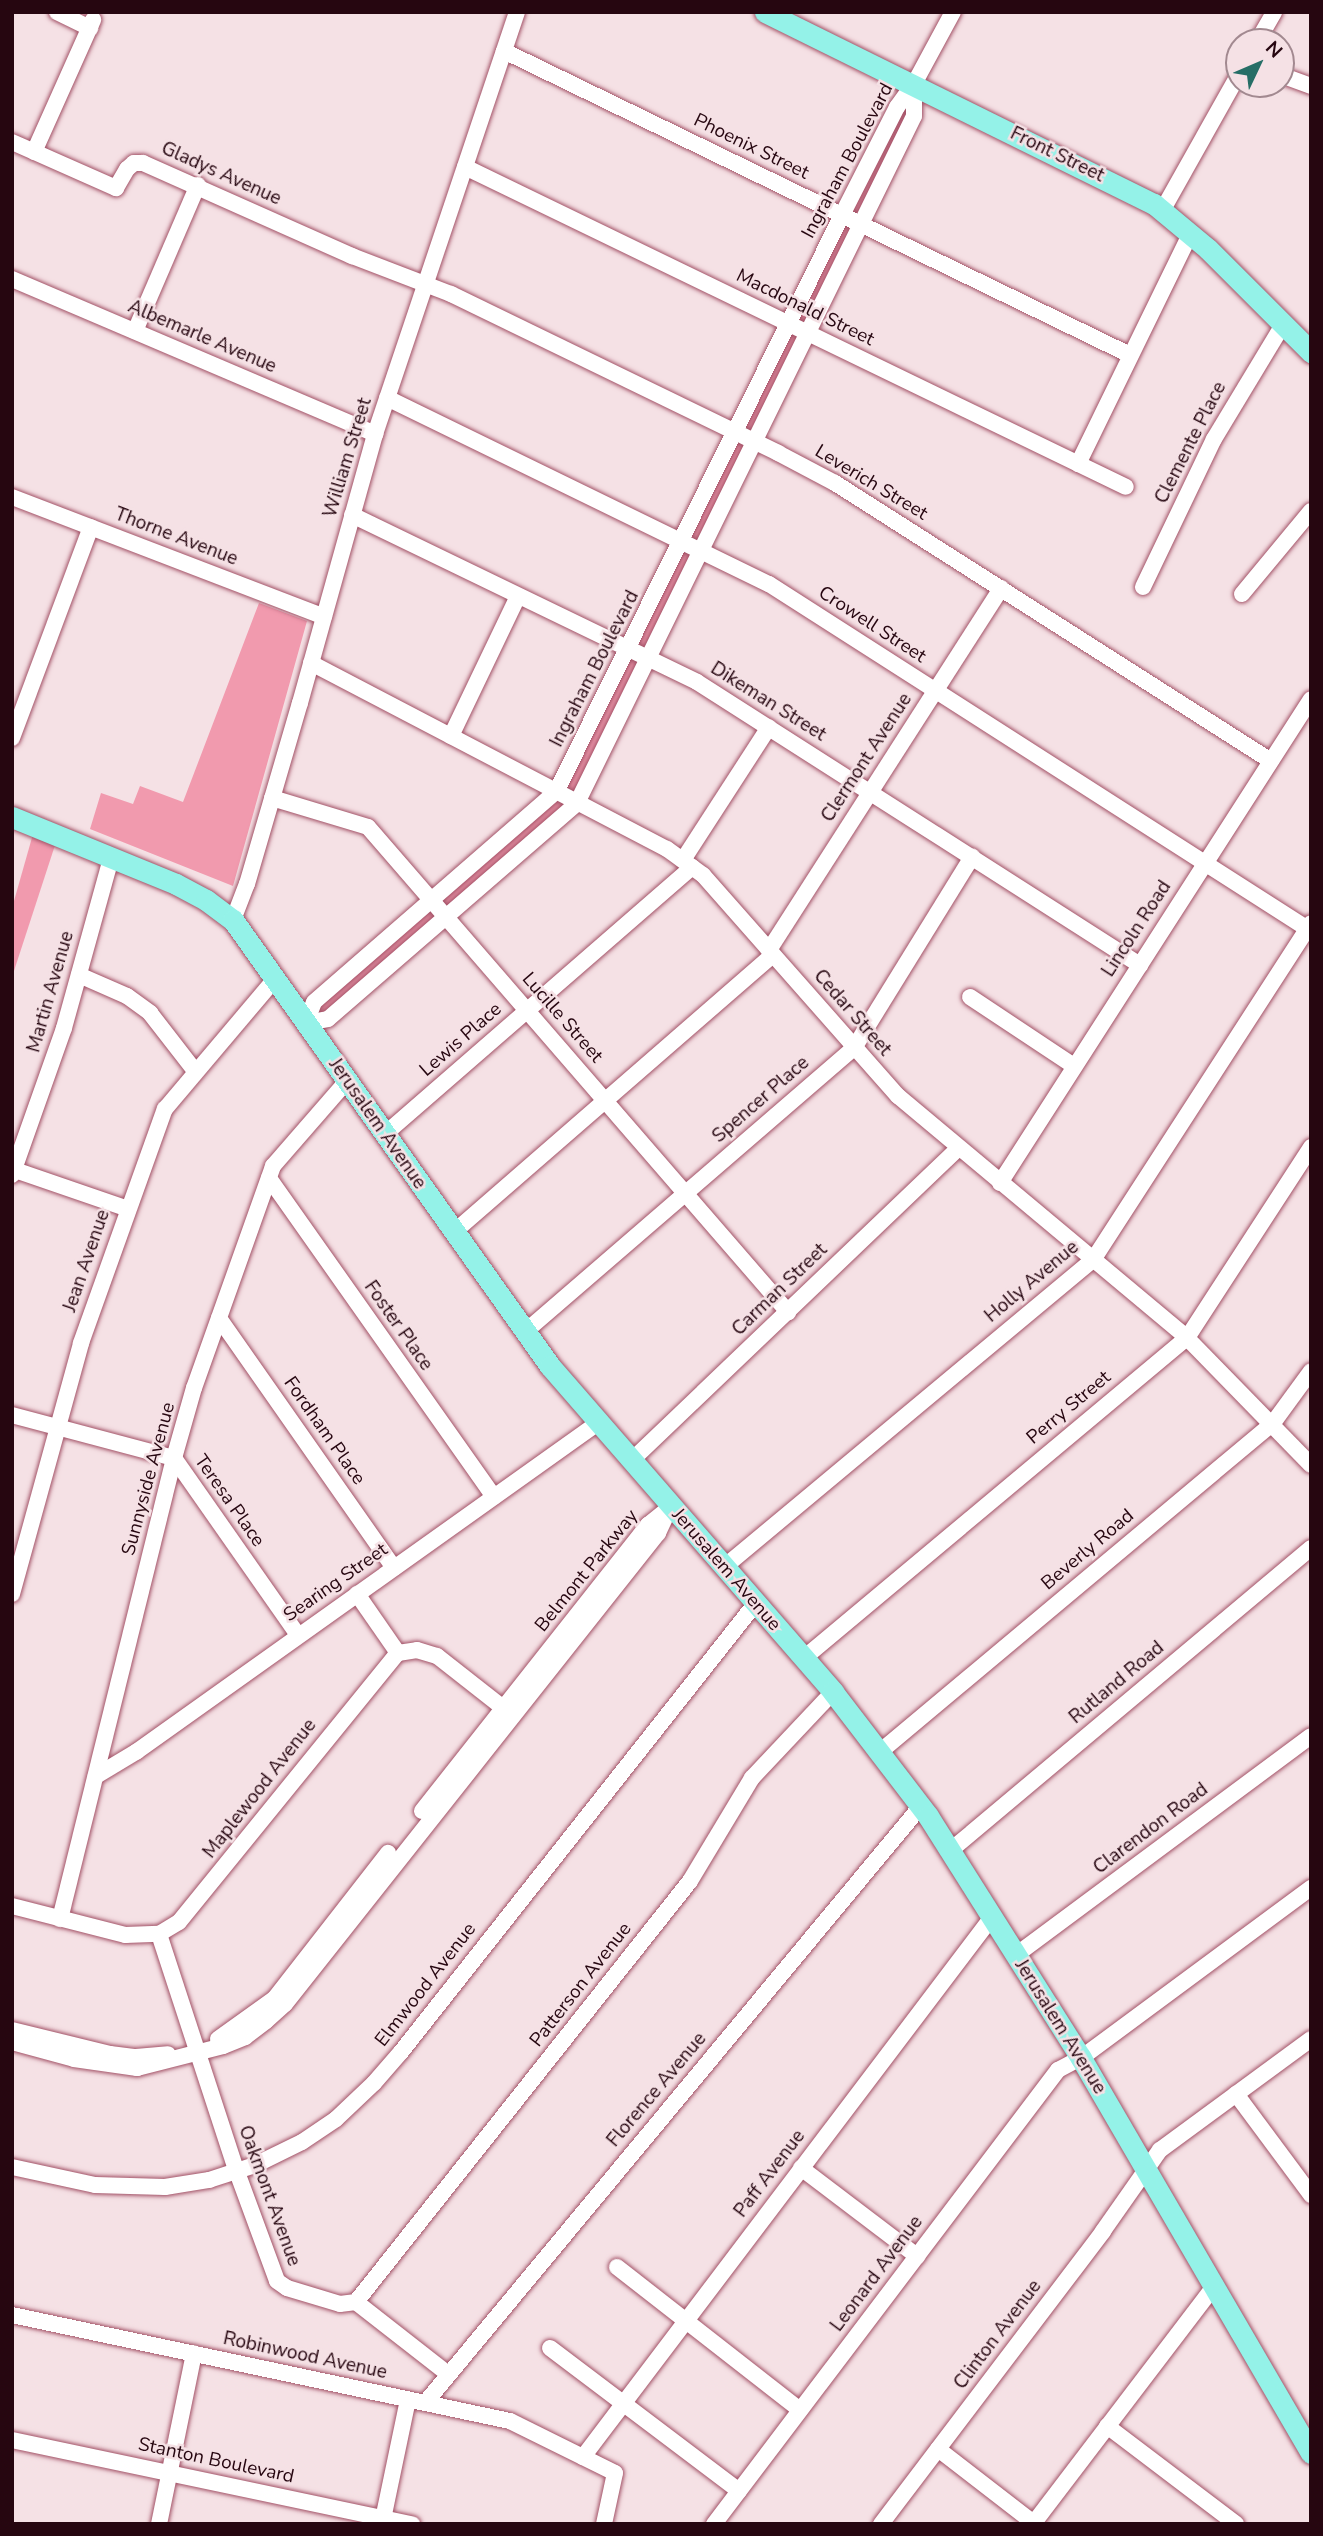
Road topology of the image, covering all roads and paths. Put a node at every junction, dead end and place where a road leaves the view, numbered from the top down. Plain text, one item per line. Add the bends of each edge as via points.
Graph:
1 (57, 12) edge
2 (517, 12) edge
3 (765, 12) edge
4 (953, 12) edge
5 (1274, 12) edge
6 (87, 21) edge
7 (1265, 28) edge
8 (504, 51) junction
9 (914, 85) junction
10 (1226, 98) edge
11 (12, 142) edge
12 (34, 152) junction
13 (465, 167) junction
14 (198, 185) junction
15 (1162, 211) junction
16 (842, 215) junction
17 (860, 223) junction
18 (1190, 234) junction
19 (12, 279) edge
20 (424, 285) junction
21 (788, 323) junction
22 (1284, 323) junction
23 (135, 331) junction
24 (807, 332) junction
25 (1309, 345) edge
26 (1130, 355) junction
27 (387, 398) junction
28 (734, 433) junction
29 (375, 434) junction
30 (753, 442) junction
31 (1078, 464) junction
32 (1126, 487) dead end
33 (12, 497) edge
34 (1311, 511) edge
35 (352, 515) junction
36 (91, 527) junction
37 (681, 543) junction
38 (701, 551) junction
39 (1143, 587) dead end
40 (1001, 588) junction
41 (1242, 594) dead end
42 (518, 596) junction
43 (324, 617) junction
44 (628, 649) junction
45 (649, 659) junction
46 (311, 663) junction
47 (936, 690) junction
48 (1311, 699) edge
49 (769, 727) junction
50 (451, 736) junction
51 (12, 738) edge
52 (1271, 761) junction
53 (556, 792) junction
54 (870, 792) junction
55 (272, 798) junction
56 (577, 803) junction
57 (12, 817) edge
58 (972, 857) junction
59 (111, 858) junction
60 (687, 863) junction
61 (1205, 863) junction
62 (431, 900) junction
63 (446, 917) junction
64 (233, 920) junction
65 (1310, 927) edge
66 (771, 952) junction
67 (1140, 965) junction
68 (79, 975) junction
69 (275, 979) junction
70 (970, 997) dead end
71 (527, 1010) junction
72 (306, 1023) junction
73 (854, 1048) junction
74 (1074, 1066) junction
75 (195, 1071) junction
76 (347, 1081) junction
77 (607, 1101) junction
78 (385, 1134) junction
79 (1311, 1147) edge
80 (959, 1149) junction
81 (13, 1171) edge
82 (269, 1178) junction
83 (1000, 1183) junction
84 (686, 1193) junction
85 (128, 1209) junction
86 (454, 1232) junction
87 (1093, 1260) junction
88 (788, 1312) junction
89 (219, 1318) junction
90 (526, 1332) junction
91 (1187, 1338) junction
92 (1311, 1371) edge
93 (12, 1415) edge
94 (598, 1423) junction
95 (1273, 1423) junction
96 (57, 1427) junction
97 (174, 1458) junction
98 (631, 1461) junction
99 (1311, 1465) edge
100 (494, 1497) junction
101 (670, 1507) junction
102 (1311, 1548) edge
103 (394, 1568) junction
104 (723, 1568) junction
105 (12, 1594) edge
106 (357, 1594) junction
107 (755, 1604) junction
108 (298, 1636) junction
109 (398, 1653) junction
110 (804, 1658) junction
111 (833, 1692) junction
112 (508, 1711) junction
113 (107, 1730) junction
114 (1311, 1736) edge
115 (881, 1751) junction
116 (136, 1752) junction
117 (96, 1776) junction
118 (921, 1806) junction
119 (951, 1850) junction
120 (1311, 1888) edge
121 (12, 1906) edge
122 (992, 1917) junction
123 (60, 1919) junction
124 (159, 1934) junction
125 (1016, 1955) junction
126 (12, 2030) edge
127 (1311, 2039) edge
128 (12, 2042) edge
129 (199, 2052) junction
130 (76, 2053) junction
131 (1081, 2058) junction
132 (1236, 2094) junction
133 (12, 2167) edge
134 (801, 2168) junction
135 (1148, 2171) junction
136 (237, 2172) junction
137 (1311, 2195) edge
138 (917, 2256) junction
139 (617, 2267) dead end
140 (1214, 2286) junction
141 (356, 2302) junction
142 (12, 2315) edge
143 (684, 2322) junction
144 (550, 2348) dead end
145 (194, 2354) junction
146 (448, 2374) junction
147 (408, 2400) junction
148 (426, 2402) junction
149 (623, 2403) junction
150 (800, 2410) junction
151 (1107, 2426) junction
152 (12, 2440) edge
153 (938, 2449) junction
154 (1311, 2453) edge
155 (583, 2457) junction
156 (170, 2473) junction
157 (739, 2491) junction
158 (382, 2521) edge
159 (1034, 2523) edge
160 (159, 2524) edge
161 (412, 2524) edge
162 (604, 2524) edge
163 (714, 2524) edge
164 (881, 2524) edge
165 (1236, 2524) edge

1 - 6 street
2 - 8 street, William Street
3 - 9 main road, Front Street
4 - 9 street
5 - 7 street
6 - 12 street
8 - 13 street, William Street
8 - 16 street, Phoenix Street
9 - 15 main road, Front Street via 1120,185
9 - 16 street, Ingraham Boulevard via 897,107
9 - 17 street, Ingraham Boulevard via 914,116
10 - 15 street
11 - 12 street, Gladys Avenue
12 - 14 street, Gladys Avenue via 116,188 137,162
13 - 20 street, William Street
13 - 21 street, Macdonald Street
14 - 20 street, Gladys Avenue via 352,257
14 - 23 street
15 - 18 main road, Front Street
16 - 17 street, Phoenix Street
16 - 21 street, Ingraham Boulevard
17 - 24 street, Ingraham Boulevard
17 - 26 street, Phoenix Street
18 - 22 main road, Front Street
18 - 26 street
19 - 23 street, Albemarle Avenue
20 - 27 street, William Street
20 - 28 street, Leverich Street via 451,294
21 - 24 street, Macdonald Street
21 - 28 street, Ingraham Boulevard
22 - 25 main road, Front Street
22 - 39 street, Clemente Place via 1214,439
23 - 29 street, Albemarle Avenue
24 - 30 street, Ingraham Boulevard
24 - 31 street, Macdonald Street
26 - 31 street
27 - 29 street, William Street
27 - 37 street, Crowell Street
28 - 30 street, Leverich Street
28 - 37 street, Ingraham Boulevard
29 - 35 street, William Street
30 - 38 street, Ingraham Boulevard
30 - 40 street, Leverich Street via 835,483
31 - 32 street, Macdonald Street
33 - 36 street, Thorne Avenue
34 - 41 street
35 - 42 street, Dikeman Street
35 - 43 street, William Street
36 - 43 street, Thorne Avenue
36 - 51 street
37 - 38 street, Crowell Street
37 - 44 street, Ingraham Boulevard
38 - 45 street, Ingraham Boulevard
38 - 47 street, Crowell Street via 769,584
40 - 47 street, Clermont Avenue
40 - 52 street, Leverich Street
42 - 44 street, Dikeman Street
42 - 50 street
43 - 46 street, William Street
44 - 45 street, Dikeman Street
44 - 53 street, Ingraham Boulevard
45 - 49 street, Dikeman Street via 697,682
45 - 56 street, Ingraham Boulevard
46 - 50 street, Cedar Street
46 - 55 street, William Street
47 - 54 street, Clermont Avenue
47 - 61 street, Crowell Street
48 - 52 street, Lincoln Road
49 - 54 street, Dikeman Street
49 - 60 street, Lewis Place
50 - 53 street, Cedar Street
52 - 61 street, Lincoln Road
53 - 56 street, Cedar Street
53 - 62 street, Ingraham Boulevard
54 - 58 street, Dikeman Street
54 - 66 street, Clermont Avenue
55 - 62 street, Lucille Street via 368,827
55 - 64 street, William Street
56 - 60 street, Cedar Street
56 - 63 street, Ingraham Boulevard
57 - 59 main road, Jerusalem Avenue
58 - 67 street, Dikeman Street
58 - 73 street, Spencer Place
59 - 64 main road, Jerusalem Avenue via 176,884
59 - 68 street, Martin Avenue
60 - 66 street, Cedar Street
60 - 71 street, Lewis Place
61 - 65 street, Crowell Street
61 - 67 street, Lincoln Road
62 - 63 street, Lucille Street
62 - 72 street, Ingraham Boulevard via 314,1002
63 - 71 street, Lucille Street
63 - 72 street, Ingraham Boulevard via 328,1019
64 - 69 main road, Jerusalem Avenue
65 - 87 street, Holly Avenue
66 - 73 street, Cedar Street
66 - 77 street, Clermont Avenue
67 - 74 street, Lincoln Road
68 - 75 street via 127,996 150,1013
68 - 81 street, Martin Avenue
69 - 72 main road, Jerusalem Avenue
69 - 75 street, Jean Avenue
70 - 74 street
71 - 77 street, Lucille Street
71 - 78 street, Lewis Place
72 - 76 main road, Jerusalem Avenue
73 - 80 street, Cedar Street via 898,1096
73 - 84 street, Spencer Place
74 - 83 street, Lincoln Road
75 - 85 street, Jean Avenue via 165,1109
76 - 78 main road, Jerusalem Avenue
76 - 82 street, Sunnyside Avenue via 278,1160
77 - 84 street, Lucille Street
77 - 86 street, Clermont Avenue
78 - 86 main road, Jerusalem Avenue
79 - 91 street, Perry Street
80 - 83 street, Cedar Street
80 - 88 street, Carman Street
81 - 85 street
82 - 89 street, Sunnyside Avenue
82 - 100 street, Foster Place
83 - 87 street, Cedar Street
84 - 88 street, Lucille Street
84 - 90 street, Spencer Place
85 - 96 street, Jean Avenue
86 - 90 main road, Jerusalem Avenue
87 - 91 street, Cedar Street
87 - 104 street, Holly Avenue
88 - 98 street, Carman Street
89 - 97 street, Sunnyside Avenue
89 - 103 street, Fordham Place
90 - 94 main road, Jerusalem Avenue
91 - 95 street, Cedar Street
91 - 110 street, Perry Street
92 - 95 street, Beverly Road
93 - 96 street, Teresa Place
94 - 98 main road, Jerusalem Avenue
94 - 100 street, Searing Street
95 - 99 street, Cedar Street
95 - 115 street, Beverly Road
96 - 97 street, Teresa Place
96 - 105 street, Jean Avenue
97 - 108 street, Teresa Place
97 - 113 street, Sunnyside Avenue
98 - 101 main road, Jerusalem Avenue
100 - 103 street, Searing Street
101 - 104 main road, Jerusalem Avenue
101 - 112 street, Belmont Parkway via 648,1525 591,1607
102 - 119 street, Rutland Road
103 - 106 street, Searing Street
104 - 107 main road, Jerusalem Avenue
106 - 108 street, Searing Street
106 - 109 street
107 - 110 main road, Jerusalem Avenue
107 - 136 street, Elmwood Avenue via 374,2083 336,2119 302,2142
108 - 116 street, Searing Street
109 - 112 street via 417,1650 437,1656
109 - 124 street, Maplewood Avenue via 192,1910
110 - 111 main road, Jerusalem Avenue
111 - 115 main road, Jerusalem Avenue
111 - 141 street, Patterson Avenue via 752,1779 690,1881
112 - 129 street, Belmont Parkway via 315,1955 275,1998
113 - 116 street via 118,1747
113 - 117 street, Sunnyside Avenue
114 - 125 street, Clarendon Road
115 - 118 main road, Jerusalem Avenue
116 - 117 street, Searing Street
117 - 123 street, Sunnyside Avenue
118 - 119 main road, Jerusalem Avenue
118 - 146 street, Florence Avenue
119 - 122 main road, Jerusalem Avenue
120 - 131 street, Leonard Avenue
121 - 123 street
122 - 125 main road, Jerusalem Avenue
122 - 134 street, Paff Avenue
123 - 124 street via 125,1935
124 - 129 street, Oakmont Avenue
125 - 131 main road, Jerusalem Avenue
126 - 130 street, Belmont Parkway
127 - 132 street, Clinton Avenue
128 - 130 street, Belmont Parkway
129 - 130 street, Belmont Parkway via 136,2057
129 - 136 street, Oakmont Avenue
131 - 135 main road, Jerusalem Avenue
131 - 138 street, Leonard Avenue via 1058,2070
132 - 135 street, Clinton Avenue via 1160,2150
132 - 137 street
133 - 136 street, Elmwood Avenue via 95,2185 146,2188
134 - 138 street
134 - 143 street, Paff Avenue
135 - 140 main road, Jerusalem Avenue
135 - 153 street, Clinton Avenue
136 - 141 street, Oakmont Avenue via 277,2281 340,2304
138 - 150 street, Leonard Avenue
139 - 143 street
140 - 151 street
140 - 154 main road, Jerusalem Avenue
141 - 146 street
142 - 145 street, Robinwood Avenue
143 - 149 street, Paff Avenue
143 - 150 street
144 - 149 street
145 - 147 street, Robinwood Avenue
145 - 156 street
146 - 148 street, Florence Avenue
147 - 148 street, Robinwood Avenue
147 - 158 street
148 - 155 street, Robinwood Avenue via 510,2421
149 - 155 street, Paff Avenue
149 - 157 street
150 - 157 street, Leonard Avenue
151 - 159 street
151 - 165 street
152 - 156 street, Stanton Boulevard
153 - 159 street
153 - 164 street, Clinton Avenue
155 - 162 street, Robinwood Avenue via 615,2473
156 - 158 street, Stanton Boulevard
156 - 160 street
157 - 163 street, Leonard Avenue
158 - 161 street, Stanton Boulevard

